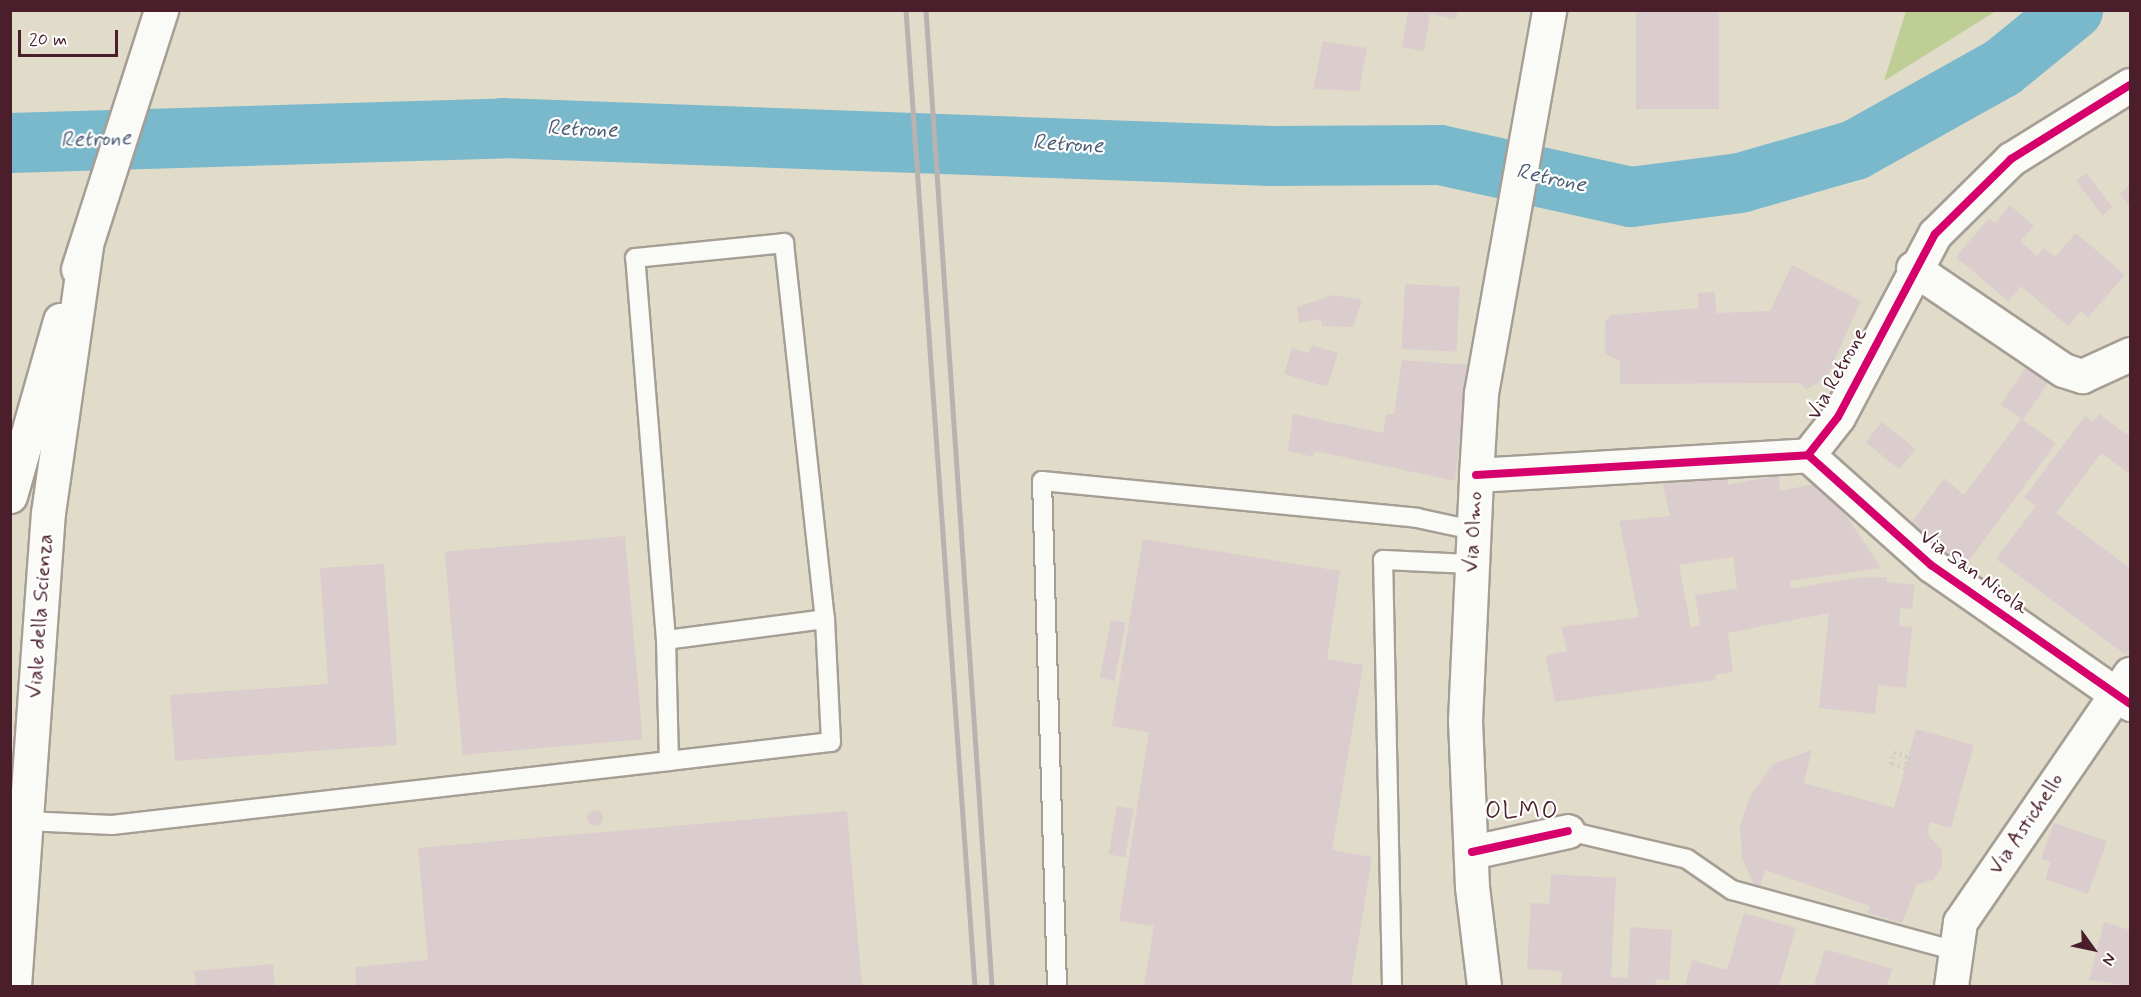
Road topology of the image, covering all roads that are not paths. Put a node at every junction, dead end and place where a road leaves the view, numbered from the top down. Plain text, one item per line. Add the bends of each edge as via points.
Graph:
1 (161, 10) edge
2 (1549, 10) edge
3 (2130, 85) edge
4 (86, 247) junction
5 (1913, 268) junction
6 (2130, 354) edge
7 (1808, 455) junction
8 (1476, 475) junction
9 (10, 496) edge
10 (1473, 530) junction
11 (1471, 564) junction
12 (825, 619) junction
13 (666, 640) junction
14 (2124, 691) edge
15 (669, 761) junction
16 (26, 820) junction
17 (1568, 831) joint
18 (1472, 852) junction
19 (1956, 951) junction
20 (14, 987) edge
21 (1057, 987) edge
22 (1392, 987) edge
23 (1484, 987) edge
24 (1951, 987) edge

1 - 4 main road, Viale della Scienza
2 - 8 main road, Via Olmo via 1481,393
3 - 5 main road, Via Retrone via 2011,159 1935,234
4 - 9 main road, Viale della Scienza via 47,357
4 - 16 main road, Viale della Scienza via 48,513
5 - 6 main road via 2063,370 2082,376
5 - 7 main road, Via Retrone via 1838,417
7 - 8 main road
7 - 14 main road, Via San Nicola via 1931,565
8 - 10 main road, Via Olmo
10 - 11 main road, Via Olmo
10 - 21 lane via 1417,518 1042,481
11 - 18 main road, Via Olmo via 1465,721
11 - 22 lane via 1383,560
12 - 13 lane
12 - 13 lane via 784,243 635,258
12 - 15 lane via 831,742
13 - 15 lane
14 - 19 main road, Via Astichello via 1960,922
15 - 16 lane via 112,825
16 - 20 main road, Viale della Scienza
17 - 18 main road
17 - 19 lane via 1687,859 1731,890
18 - 23 main road, Via Olmo
19 - 24 main road, Via Astichello

